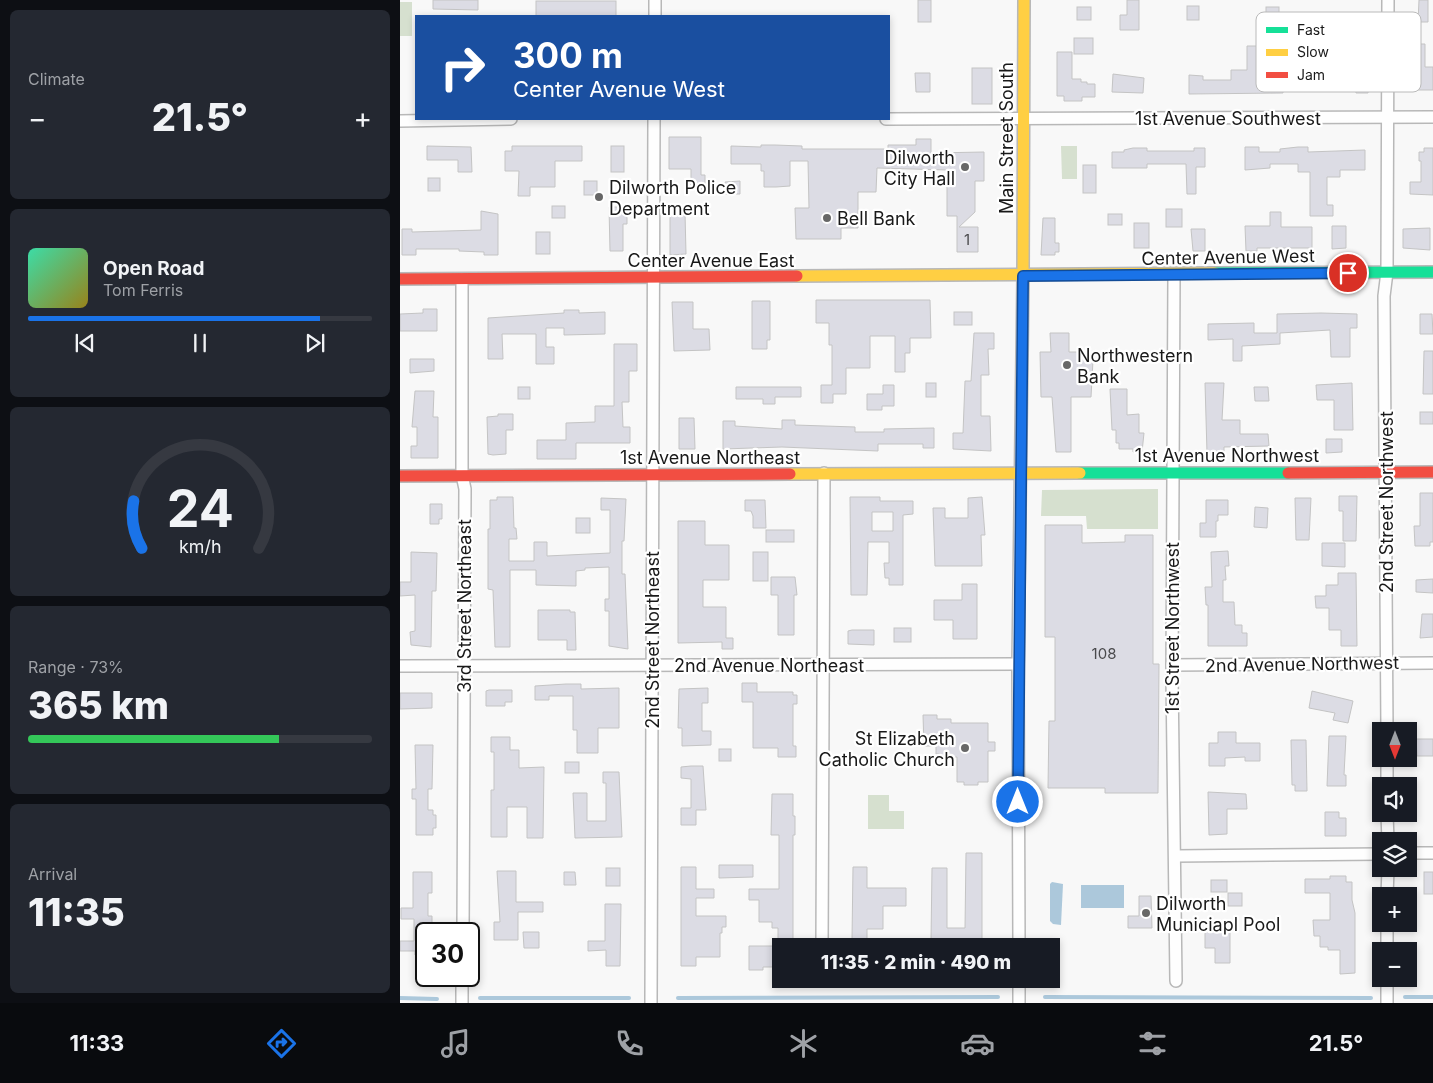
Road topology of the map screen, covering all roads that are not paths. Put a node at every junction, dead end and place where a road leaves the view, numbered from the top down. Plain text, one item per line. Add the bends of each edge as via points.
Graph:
1 (655, 0) edge
2 (1024, 0) edge
3 (655, 15) edge
4 (1388, 92) edge
5 (1388, 117) junction
6 (1433, 117) edge
7 (890, 119) edge
8 (1024, 119) junction
9 (456, 120) edge
10 (654, 120) edge
11 (400, 121) edge
12 (1387, 272) junction
13 (1433, 272) edge
14 (1174, 275) junction
15 (1023, 276) junction
16 (654, 278) junction
17 (462, 279) junction
18 (400, 280) edge
19 (1172, 472) junction
20 (1385, 472) junction
21 (1433, 472) edge
22 (824, 473) junction
23 (1020, 473) junction
24 (653, 474) junction
25 (462, 475) junction
26 (400, 476) edge
27 (1386, 663) junction
28 (1433, 663) edge
29 (1018, 664) junction
30 (652, 665) junction
31 (823, 665) junction
32 (1172, 665) junction
33 (400, 666) edge
34 (464, 666) junction
35 (1387, 722) edge
36 (1417, 853) edge
37 (1433, 853) edge
38 (1372, 854) edge
39 (1176, 856) junction
40 (463, 922) edge
41 (822, 938) edge
42 (1018, 938) edge
43 (1176, 981) dead end
44 (462, 987) edge
45 (1387, 987) edge
46 (1019, 988) edge
47 (462, 1003) edge
48 (651, 1003) edge
49 (1019, 1003) edge
50 (1387, 1003) edge

1 - 3 street
2 - 8 street, Main Street South
4 - 5 street, 2nd Street Northwest
5 - 6 street, 1st Avenue Southwest
5 - 8 street, 1st Avenue Southwest
5 - 12 street, 2nd Street Northwest
7 - 8 street, 1st Avenue Southwest
8 - 15 street, Main Street South
9 - 11 street
10 - 16 street, 2nd Street Northeast
12 - 13 street, Center Avenue West
12 - 14 street, Center Avenue West
12 - 20 street, 2nd Street Northwest via 1384,296
14 - 15 street, Center Avenue West
14 - 19 street, 1st Street Northwest
15 - 16 street, Center Avenue East
15 - 23 street
16 - 17 street, Center Avenue East
16 - 24 street, 2nd Street Northeast
17 - 18 street, Center Avenue East
17 - 25 street, 3rd Street Northeast
19 - 20 street, 1st Avenue Northwest
19 - 23 street, 1st Avenue Northwest
19 - 32 street, 1st Street Northwest
20 - 21 street, 1st Avenue Northwest
20 - 27 street, 2nd Street Northwest
22 - 23 street, 1st Avenue Northeast
22 - 24 street, 1st Avenue Northeast
22 - 31 street
23 - 29 street
24 - 25 street, 1st Avenue Northeast
24 - 30 street, 2nd Street Northeast
25 - 26 street, 1st Avenue Northeast
25 - 34 street, 3rd Street Northeast via 465,489
27 - 28 street, 2nd Avenue Northwest
27 - 32 street, 2nd Avenue Northwest
27 - 35 street, 2nd Street Northwest
29 - 31 street, 2nd Avenue Northeast
29 - 42 street
30 - 31 street, 2nd Avenue Northeast
30 - 34 street, 2nd Avenue Northeast
30 - 48 street, 2nd Street Northeast
31 - 41 street
32 - 39 street, 1st Street Northwest
33 - 34 street, 2nd Avenue Northeast
34 - 40 street, 3rd Street Northeast
36 - 37 street
38 - 39 street
39 - 43 street, 1st Street Northwest
44 - 47 street
45 - 50 street
46 - 49 street

